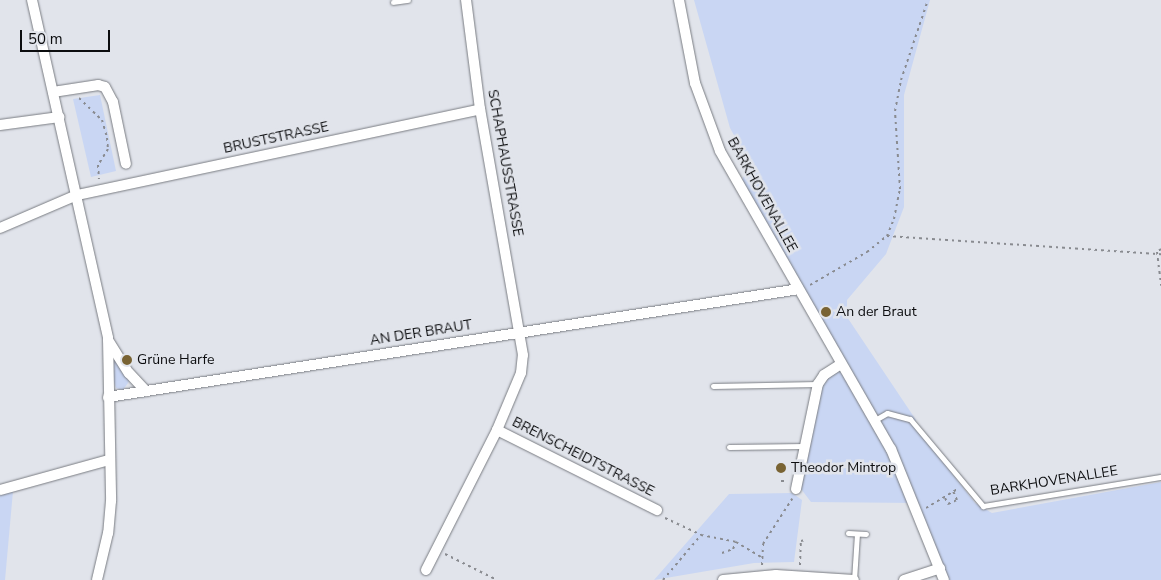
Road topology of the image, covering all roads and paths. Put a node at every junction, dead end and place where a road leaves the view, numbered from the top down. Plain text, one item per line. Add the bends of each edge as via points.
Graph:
1 (32, 0) edge
2 (408, 0) edge
3 (466, 0) edge
4 (680, 0) edge
5 (928, 0) edge
6 (393, 2) dead end
7 (53, 92) junction
8 (80, 100) dead end
9 (480, 108) junction
10 (59, 118) junction
11 (0, 126) edge
12 (126, 164) dead end
13 (98, 177) dead end
14 (78, 195) junction
15 (0, 228) edge
16 (887, 236) junction
17 (1161, 249) edge
18 (1158, 252) junction
19 (1161, 254) edge
20 (1161, 286) edge
21 (798, 289) junction
22 (520, 331) junction
23 (108, 338) junction
24 (841, 364) junction
25 (818, 384) junction
26 (713, 386) dead end
27 (146, 391) junction
28 (108, 397) junction
29 (875, 420) junction
30 (498, 430) junction
31 (805, 446) junction
32 (729, 448) dead end
33 (109, 460) junction
34 (1161, 477) edge
35 (965, 486) junction
36 (796, 489) dead end
37 (0, 490) edge
38 (953, 491) junction
39 (945, 498) junction
40 (790, 502) dead end
41 (657, 510) joint
42 (919, 511) junction
43 (848, 533) dead end
44 (857, 534) junction
45 (866, 534) dead end
46 (700, 536) junction
47 (805, 540) dead end
48 (736, 542) junction
49 (436, 549) junction
50 (722, 553) dead end
51 (761, 557) junction
52 (940, 568) junction
53 (426, 570) dead end
54 (764, 576) junction
55 (799, 578) edge
56 (97, 580) edge
57 (497, 580) edge
58 (663, 580) edge
59 (723, 580) edge
60 (854, 580) edge
61 (904, 580) edge
62 (944, 580) edge

1 - 7 street
2 - 6 lane
3 - 9 street, SCHAPHAUSSTRASSE
4 - 21 street, BARKHOVENALLEE via 696,83 720,151
5 - 16 path via 901,80 895,110 899,203
7 - 10 street
7 - 12 street via 98,85 105,87 113,102
8 - 13 path via 102,120 107,138 108,149 98,165
9 - 14 street, BRUSTSTRASSE
9 - 22 street, SCHAPHAUSSTRASSE
10 - 11 street
10 - 14 street
14 - 15 street, BRUSTSTRASSE
14 - 23 street
16 - 18 path
16 - 21 path via 846,265
17 - 18 path
18 - 19 path
18 - 20 path
21 - 22 street, AN DER BRAUT
21 - 24 street, BARKHOVENALLEE
22 - 27 street, AN DER BRAUT
22 - 30 street, BRENSCHEIDTSTRASSE via 521,373
23 - 27 street via 129,373
23 - 28 street
24 - 25 street via 824,375
24 - 29 street, BARKHOVENALLEE
25 - 26 lane
25 - 31 street
27 - 28 street, AN DER BRAUT
28 - 33 street
29 - 35 lane, BARKHOVENALLEE via 887,413 910,419
29 - 42 street, BARKHOVENALLEE
30 - 41 street, BRENSCHEIDTSTRASSE
30 - 49 street, BRENSCHEIDTSTRASSE
31 - 32 lane
31 - 36 street
33 - 37 street
33 - 56 street via 108,533
34 - 35 lane, BARKHOVENALLEE via 989,506 977,502
35 - 38 path
38 - 39 path via 944,495
38 - 39 path via 957,500 948,504
39 - 42 path
40 - 51 path via 763,544
41 - 46 path via 658,514
42 - 52 street, BARKHOVENALLEE
43 - 44 lane
44 - 45 lane
44 - 60 lane
46 - 48 path
46 - 58 path
47 - 55 path via 801,542
48 - 50 path via 733,549
48 - 51 path
49 - 53 street, BRENSCHEIDTSTRASSE
49 - 57 path
51 - 54 path
52 - 61 street
52 - 62 street, BARKHOVENALLEE
54 - 55 street
54 - 59 street
55 - 60 street

